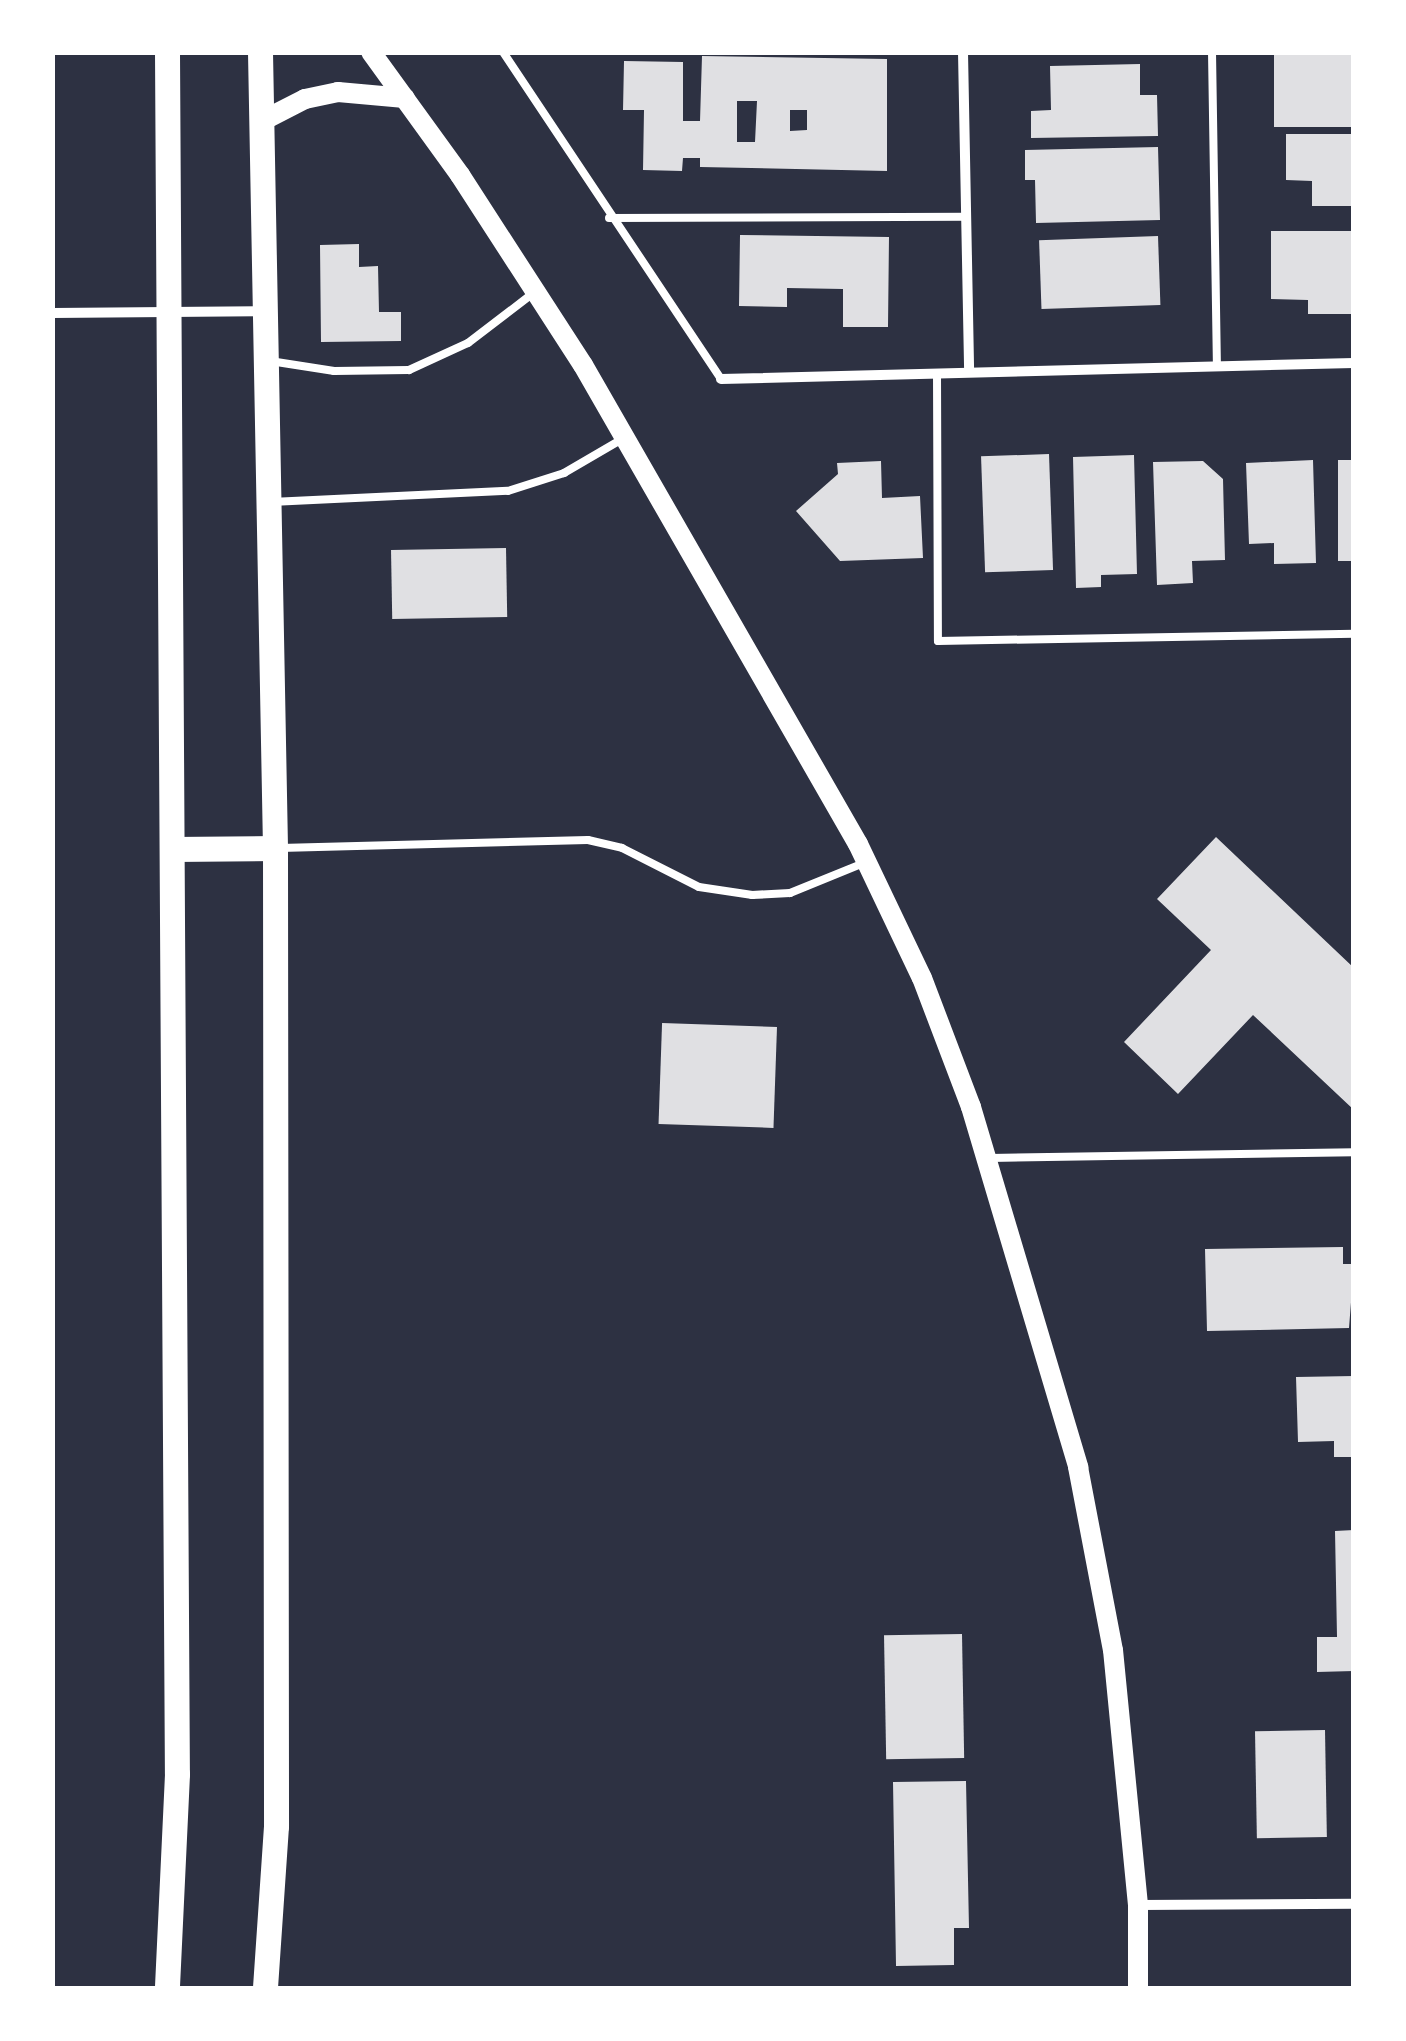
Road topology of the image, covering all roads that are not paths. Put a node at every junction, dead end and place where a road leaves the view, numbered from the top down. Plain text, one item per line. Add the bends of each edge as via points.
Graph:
1 (167, 52) edge
2 (260, 52) edge
3 (371, 52) edge
4 (503, 52) edge
5 (963, 52) edge
6 (1212, 52) edge
7 (405, 98) junction
8 (262, 121) junction
9 (967, 217) junction
10 (609, 218) junction
11 (536, 291) junction
12 (264, 311) junction
13 (52, 312) edge
14 (170, 312) junction
15 (265, 361) junction
16 (1354, 363) edge
17 (1217, 365) junction
18 (936, 372) junction
19 (969, 372) junction
20 (721, 378) joint
21 (624, 438) junction
22 (268, 502) junction
23 (1354, 634) edge
24 (275, 848) junction
25 (174, 849) junction
26 (867, 862) junction
27 (1354, 1152) edge
28 (986, 1158) junction
29 (1354, 1904) edge
30 (1138, 1905) junction
31 (167, 1988) edge
32 (264, 1988) edge
33 (1138, 1988) edge

1 - 14 main road
2 - 8 main road
3 - 7 main road
4 - 10 lane
5 - 9 street
6 - 17 lane
7 - 8 main road via 338,92
7 - 11 main road
8 - 12 main road
9 - 10 lane
9 - 19 street
10 - 20 lane
11 - 15 lane via 468,342 409,370 334,371
11 - 21 main road
12 - 14 street
12 - 15 main road
13 - 14 street
14 - 25 main road
15 - 22 main road
16 - 17 street
17 - 19 street
18 - 19 street
18 - 20 street
18 - 23 lane via 938,641
21 - 22 lane via 564,473 508,491
21 - 26 main road
22 - 24 main road
24 - 25 main road
24 - 26 lane via 588,840 622,848 699,887 752,896 790,892
24 - 32 main road via 276,1826
25 - 31 main road via 177,1774
26 - 28 main road via 922,978
27 - 28 lane
28 - 30 main road via 1078,1467 1113,1650
29 - 30 street
30 - 33 main road

